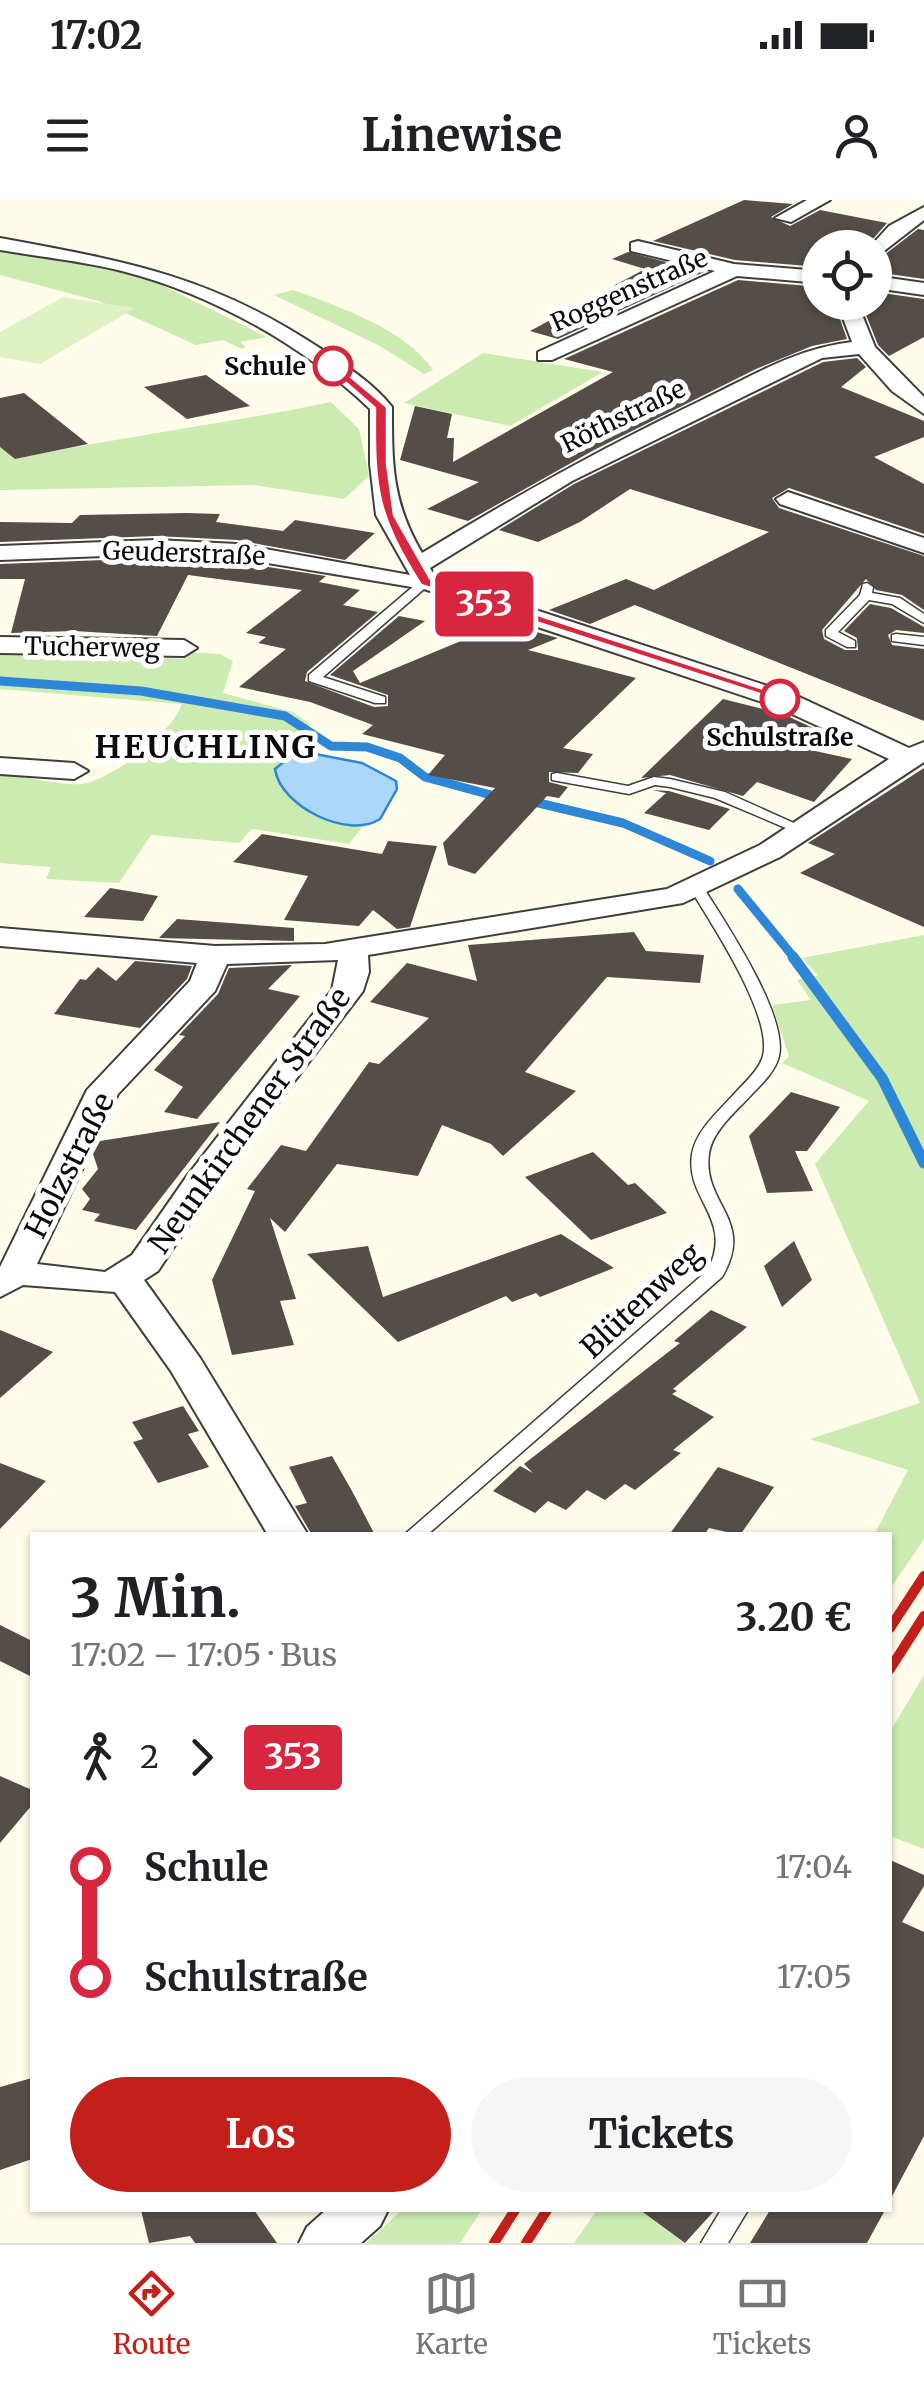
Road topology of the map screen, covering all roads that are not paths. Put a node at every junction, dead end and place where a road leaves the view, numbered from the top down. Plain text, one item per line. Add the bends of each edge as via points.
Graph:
1 (822, 200) edge
2 (924, 212) edge
3 (784, 218) dead end
4 (892, 234) edge
5 (0, 244) edge
6 (638, 247) dead end
7 (734, 270) junction
8 (802, 276) edge
9 (892, 284) edge
10 (924, 289) edge
11 (854, 320) edge
12 (864, 346) junction
13 (545, 356) dead end
14 (924, 408) edge
15 (788, 498) dead end
16 (924, 546) edge
17 (0, 553) edge
18 (422, 574) junction
19 (924, 619) edge
20 (896, 638) dead end
21 (924, 641) edge
22 (851, 644) dead end
23 (0, 646) edge
24 (184, 648) dead end
25 (380, 700) dead end
26 (916, 754) edge
27 (0, 766) edge
28 (74, 771) dead end
29 (557, 778) dead end
30 (798, 828) junction
31 (698, 890) junction
32 (0, 936) edge
33 (352, 951) junction
34 (216, 954) junction
35 (124, 1278) junction
36 (7, 1280) edge
37 (286, 1532) edge
38 (417, 1532) edge
39 (360, 2212) edge
40 (734, 2212) edge
41 (325, 2243) edge
42 (714, 2243) edge

1 - 3 street
2 - 4 street
5 - 18 street via 150,273 333,366 381,407 388,515
6 - 7 street, Roggenstraße
7 - 8 street, Roggenstraße
7 - 13 street, Roggenstraße
9 - 10 street
11 - 12 street
12 - 14 street
12 - 18 street, Röthstraße via 817,352 564,476
15 - 16 street
17 - 18 street, Geuderstraße via 237,551 403,582
18 - 25 lane via 314,678
18 - 26 street via 786,701
19 - 22 lane via 867,592 830,633
20 - 21 lane
23 - 24 street, Tucherweg
26 - 30 street, Neunkirchener Straße
27 - 28 street
29 - 30 lane via 629,790 670,783 720,795
30 - 31 street, Neunkirchener Straße
31 - 33 street, Neunkirchener Straße
31 - 38 lane, Blütenweg via 764,1013 772,1050 763,1071 703,1145 700,1161 728,1239 727,1256 692,1294
32 - 34 street, Neunkirchener Straße
33 - 34 street, Neunkirchener Straße
33 - 35 street, Neunkirchener Straße via 347,992 145,1263
34 - 36 street, Holzstraße via 204,984 103,1090
35 - 36 street, Neunkirchener Straße via 85,1284
35 - 37 street, Neunkirchener Straße via 188,1367
39 - 41 street
40 - 42 lane

